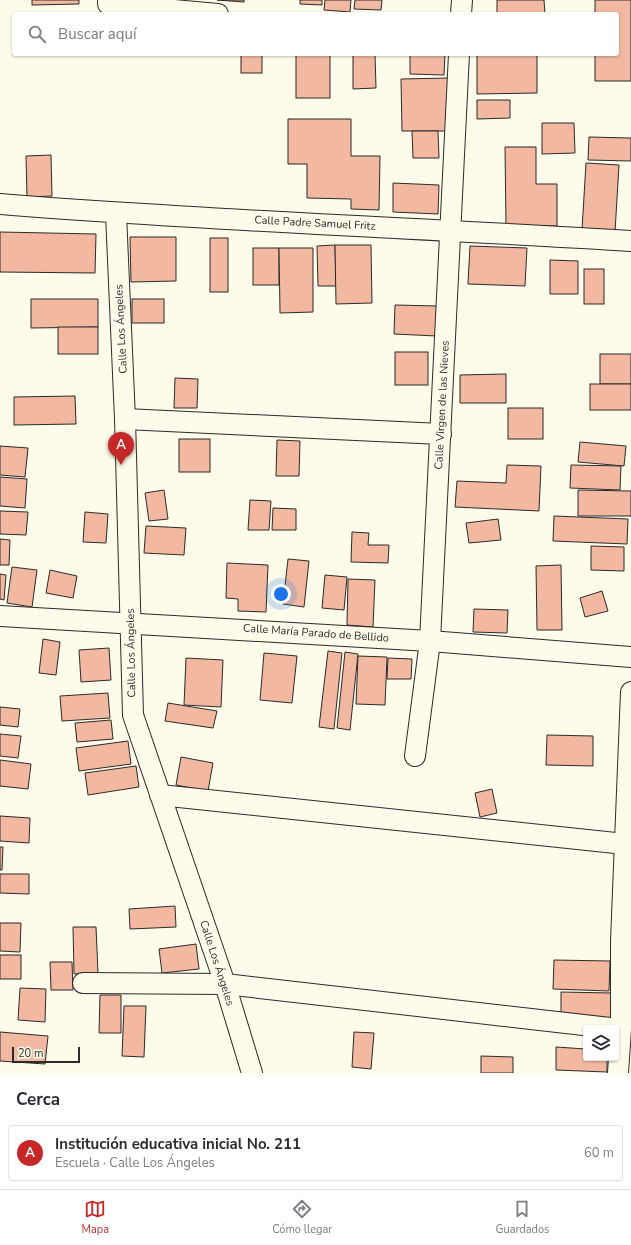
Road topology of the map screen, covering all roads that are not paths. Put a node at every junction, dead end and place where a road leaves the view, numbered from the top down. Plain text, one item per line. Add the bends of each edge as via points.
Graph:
1 (462, 0) edge
2 (108, 2) edge
3 (200, 12) edge
4 (461, 12) edge
5 (459, 56) edge
6 (0, 204) edge
7 (116, 214) junction
8 (450, 230) junction
9 (631, 241) edge
10 (125, 419) junction
11 (441, 434) junction
12 (0, 616) edge
13 (131, 622) junction
14 (430, 640) junction
15 (631, 657) edge
16 (631, 692) edge
17 (415, 756) dead end
18 (160, 795) junction
19 (625, 844) junction
20 (83, 983) dead end
21 (225, 984) junction
22 (583, 1025) edge
23 (616, 1025) edge
24 (617, 1061) edge
25 (252, 1073) edge
26 (618, 1073) edge

1 - 4 street
2 - 3 street
5 - 8 street, Calle Virgen de las Nieves
6 - 7 street, Calle Padre Samuel Fritz
7 - 8 street, Calle Padre Samuel Fritz
7 - 10 street, Calle Los Ángeles
8 - 9 street, Calle Padre Samuel Fritz
8 - 11 street, Calle Virgen de las Nieves
10 - 11 street
10 - 13 street, Calle Los Ángeles
11 - 14 street, Calle Virgen de las Nieves
12 - 13 street, Calle María Parado de Bellido
13 - 14 street, Calle María Parado de Bellido
13 - 18 street, Calle Los Ángeles via 133,715
14 - 15 street, Calle María Parado de Bellido
14 - 17 street, Calle Virgen de las Nieves
16 - 19 street
18 - 19 street
18 - 21 street, Calle Los Ángeles
19 - 23 street
20 - 21 street
21 - 22 street
21 - 25 street, Calle Los Ángeles
24 - 26 street

